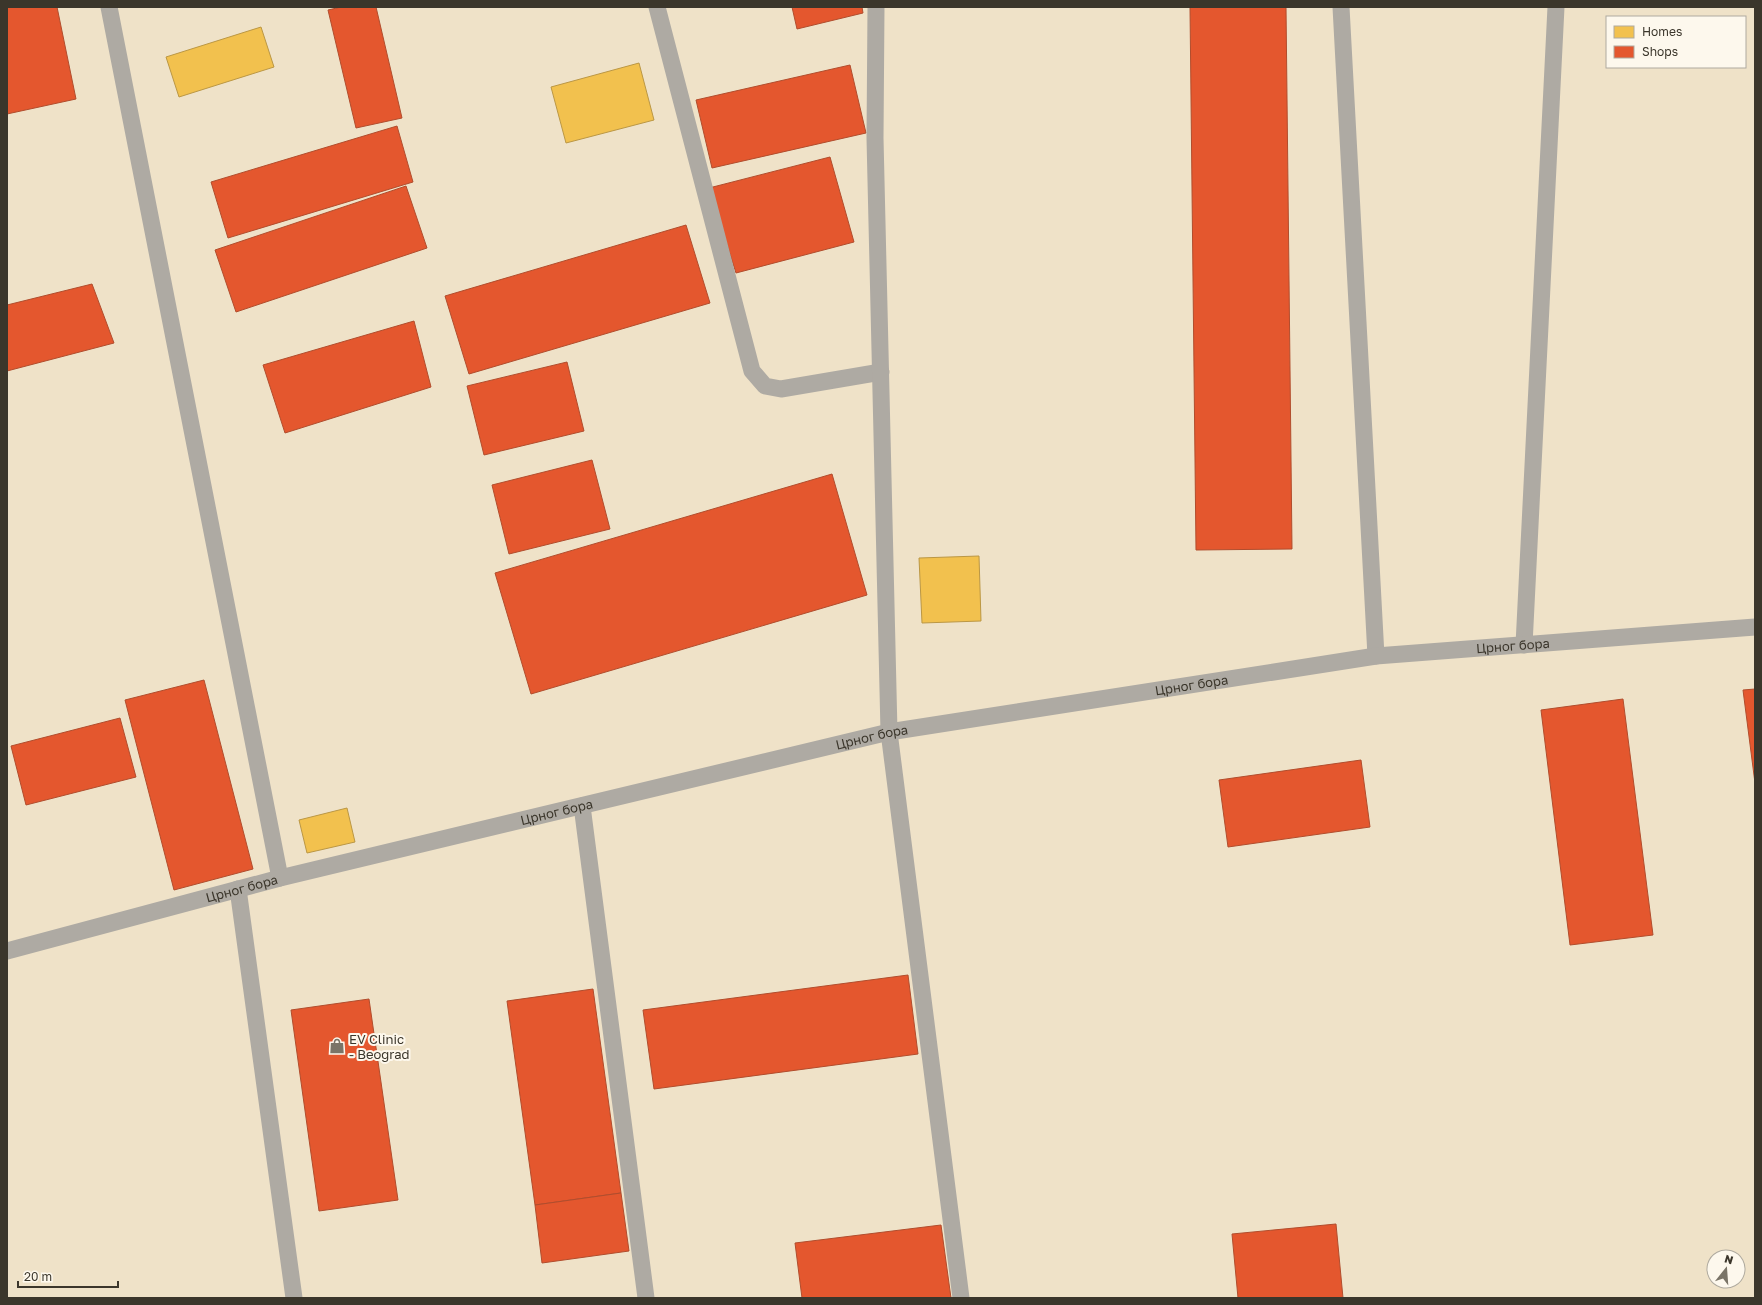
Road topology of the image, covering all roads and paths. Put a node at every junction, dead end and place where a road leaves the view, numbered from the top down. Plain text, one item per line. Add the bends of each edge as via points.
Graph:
1 (109, 7) edge
2 (657, 7) edge
3 (876, 7) edge
4 (1341, 7) edge
5 (1556, 7) edge
6 (882, 372) junction
7 (1755, 627) edge
8 (1524, 645) junction
9 (1376, 656) junction
10 (889, 732) junction
11 (582, 806) junction
12 (280, 878) junction
13 (238, 889) junction
14 (7, 951) edge
15 (294, 1298) edge
16 (646, 1298) edge
17 (961, 1298) edge

1 - 12 lane
2 - 6 lane via 752,372 765,386 781,389
3 - 6 lane via 875,138
4 - 9 lane
5 - 8 lane
6 - 10 lane
7 - 8 lane, Црног бора
8 - 9 lane, Црног бора
9 - 10 lane, Црног бора
10 - 11 lane, Црног бора
10 - 17 lane
11 - 12 lane, Црног бора
11 - 16 lane
12 - 13 lane, Црног бора
13 - 14 lane, Црног бора
13 - 15 lane

